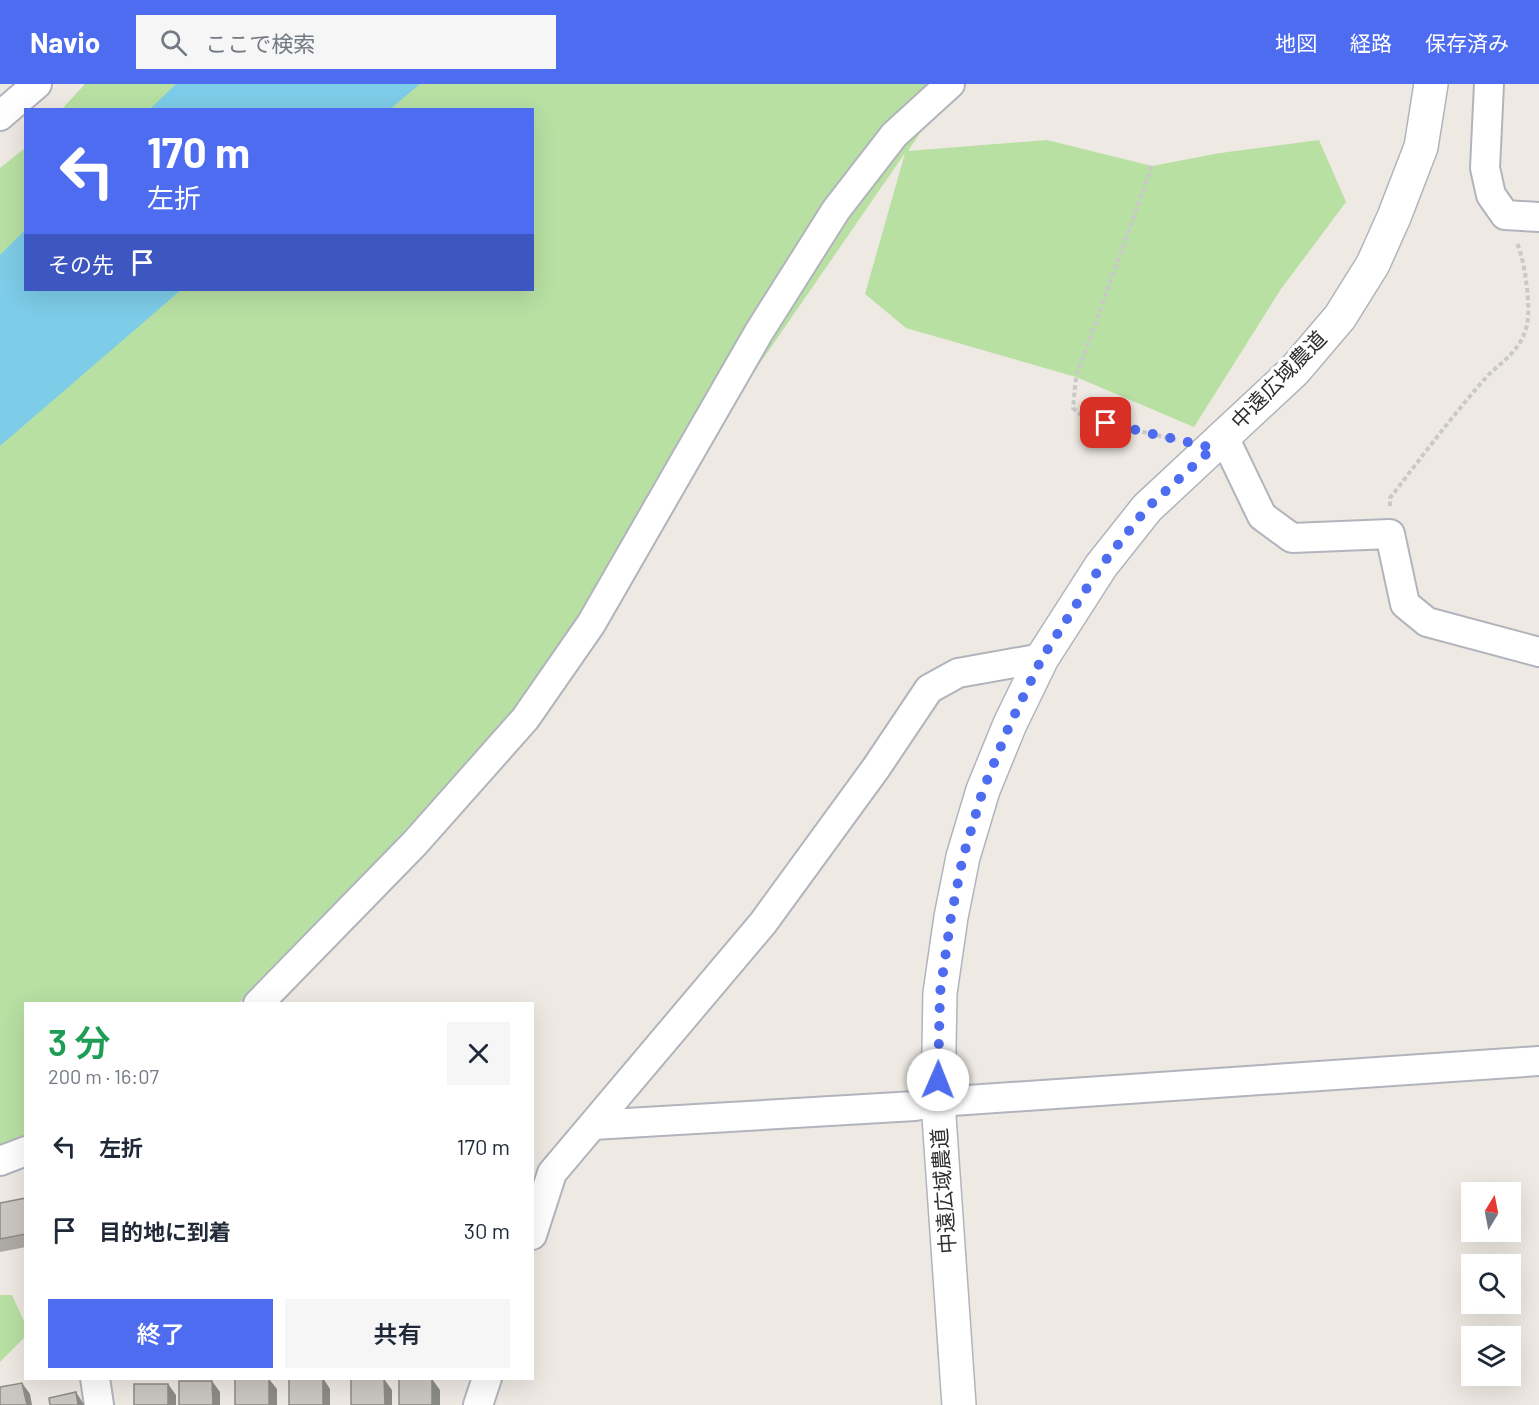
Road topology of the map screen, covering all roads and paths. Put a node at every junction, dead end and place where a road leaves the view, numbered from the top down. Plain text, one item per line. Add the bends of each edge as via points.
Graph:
1 (37, 84) edge
2 (950, 84) edge
3 (1431, 84) edge
4 (1489, 84) edge
5 (0, 116) edge
6 (1152, 166) dead end
7 (1505, 215) junction
8 (1539, 217) edge
9 (1218, 443) junction
10 (1390, 534) junction
11 (1539, 652) edge
12 (1042, 658) junction
13 (260, 1002) edge
14 (1539, 1061) edge
15 (938, 1102) junction
16 (593, 1125) junction
17 (24, 1152) edge
18 (0, 1161) edge
19 (542, 1173) edge
20 (534, 1223) edge
21 (96, 1380) edge
22 (486, 1380) edge
23 (99, 1405) edge
24 (478, 1405) edge
25 (959, 1405) edge

1 - 5 street
2 - 13 street via 894,135 836,210 759,332 591,624 525,719 415,843
3 - 9 street, 中遠広域農道 via 1421,147 1373,264 1340,317 1301,362
4 - 7 street via 1485,168 1491,195
6 - 9 path via 1076,377 1073,408 1085,418
7 - 8 street
7 - 10 path via 1521,252 1527,324 1517,348 1483,380 1390,498
9 - 10 street via 1262,516 1292,538
9 - 12 street, 中遠広域農道 via 1147,508 1101,566
10 - 11 street via 1405,604 1427,622
12 - 15 street, 中遠広域農道 via 983,790 963,857 940,993
12 - 16 street via 958,673 929,689 764,923
14 - 15 street
15 - 16 street
15 - 25 street, 中遠広域農道
16 - 19 street
17 - 18 street
19 - 20 street
21 - 23 street
22 - 24 street

